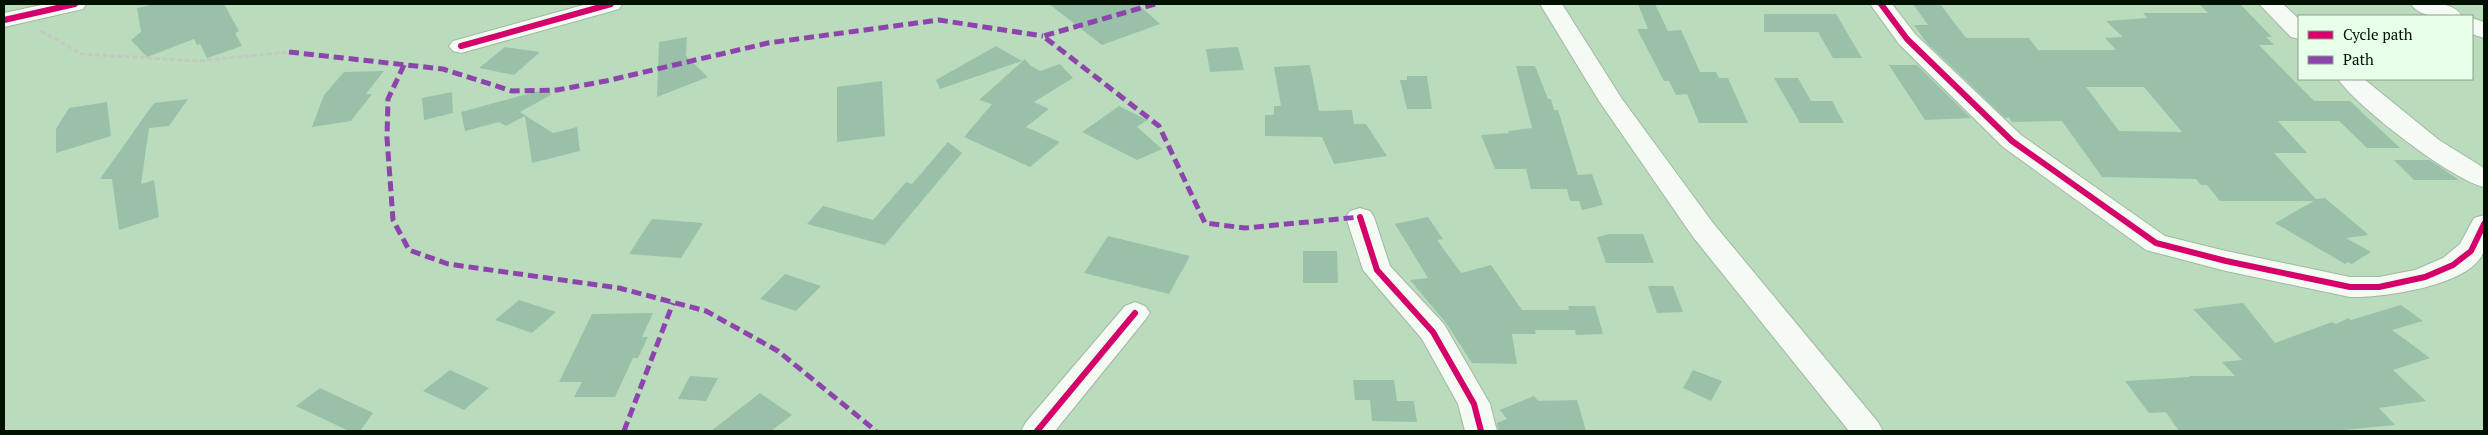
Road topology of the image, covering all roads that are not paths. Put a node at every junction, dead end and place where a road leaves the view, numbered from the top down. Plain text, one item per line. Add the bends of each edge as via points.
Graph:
1 (74, 4) edge
2 (611, 4) edge
3 (1551, 4) edge
4 (1881, 4) edge
5 (2270, 4) edge
6 (2422, 4) edge
7 (2449, 15) edge
8 (4, 20) edge
9 (2298, 31) edge
10 (461, 46) dead end
11 (2351, 80) edge
12 (2484, 179) edge
13 (1360, 217) dead end
14 (2484, 224) edge
15 (1135, 314) dead end
16 (1038, 431) edge
17 (1481, 431) edge
18 (1866, 431) edge

1 - 8 main road
2 - 10 main road
3 - 18 main road via 1611,101 1703,230
4 - 14 main road via 1907,39 2012,141 2156,243 2226,261 2365,288 2432,275 2466,256
5 - 9 main road
6 - 7 main road
11 - 12 main road via 2436,152
13 - 17 main road via 1377,270 1433,332 1474,404
15 - 16 main road

